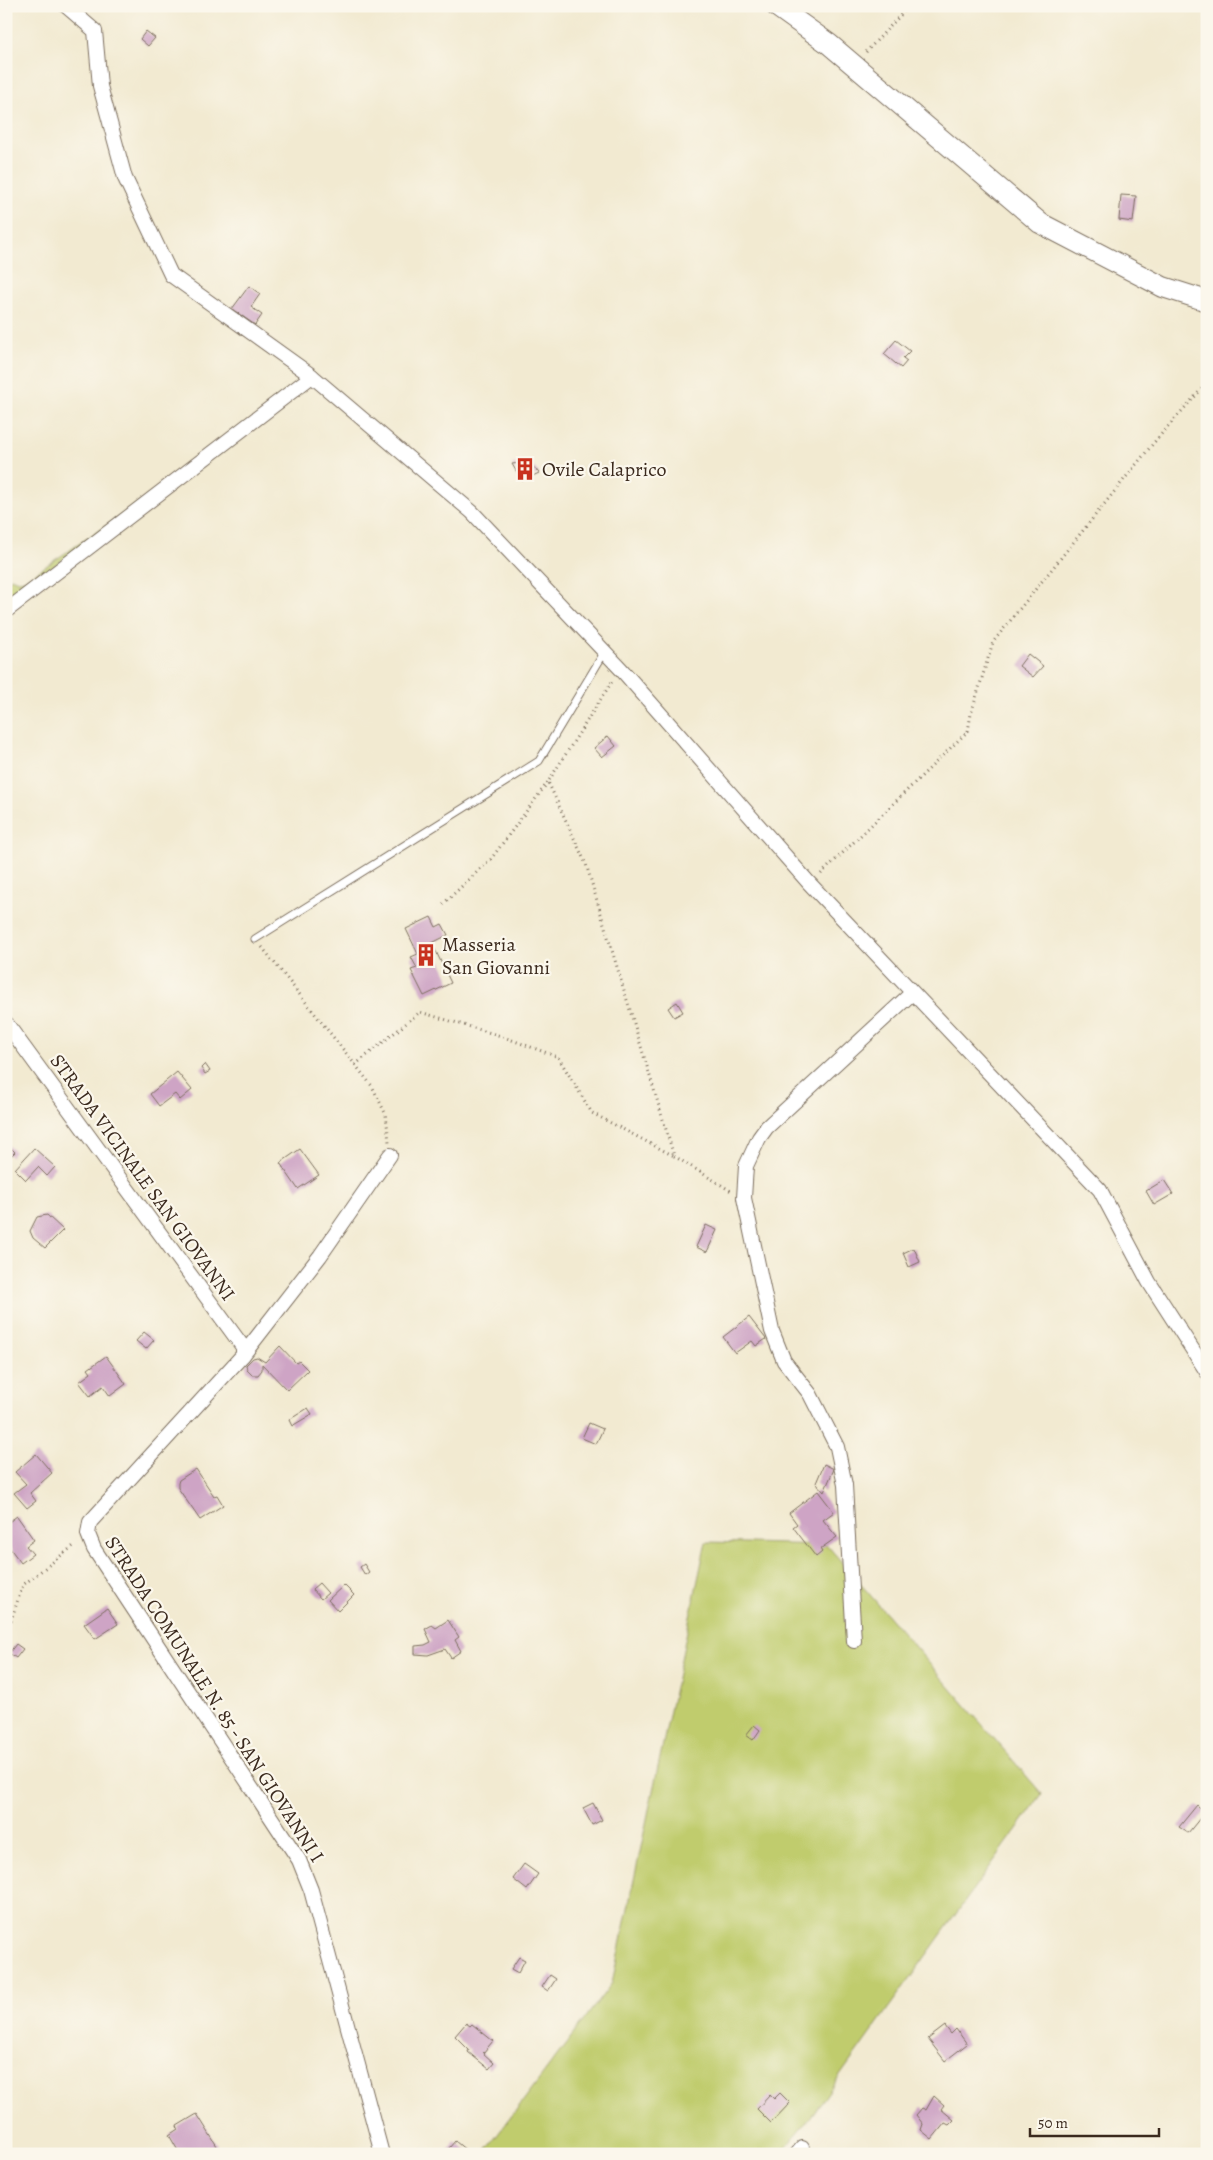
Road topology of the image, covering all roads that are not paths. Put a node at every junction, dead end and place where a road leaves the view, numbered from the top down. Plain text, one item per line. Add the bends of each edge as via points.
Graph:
1 (66, 6) edge
2 (776, 6) edge
3 (1207, 301) edge
4 (312, 376) junction
5 (6, 611) edge
6 (604, 652) junction
7 (255, 939) road end
8 (912, 993) junction
9 (6, 1024) edge
10 (390, 1155) road end
11 (243, 1355) junction
12 (1207, 1372) edge
13 (854, 1641) dead end
14 (382, 2154) edge

1 - 4 street via 95,31 100,86 125,178 171,274
2 - 3 street via 829,44 1040,223 1163,286
4 - 5 street
4 - 6 street via 472,512
6 - 7 lane via 539,761
6 - 8 street via 809,884
8 - 12 street via 1100,1190 1149,1282
8 - 13 street via 767,1127 746,1166 744,1198 772,1331 784,1361 810,1394 837,1447 846,1485
9 - 11 street, STRADA VICINALE SAN GIOVANNI via 243,1347
10 - 11 street, STRADA COMUNALE N. 85 - SAN GIOVANNI I via 320,1256
11 - 14 street, STRADA COMUNALE N. 85 - SAN GIOVANNI I via 90,1522 88,1534 94,1548 299,1860 311,1890

